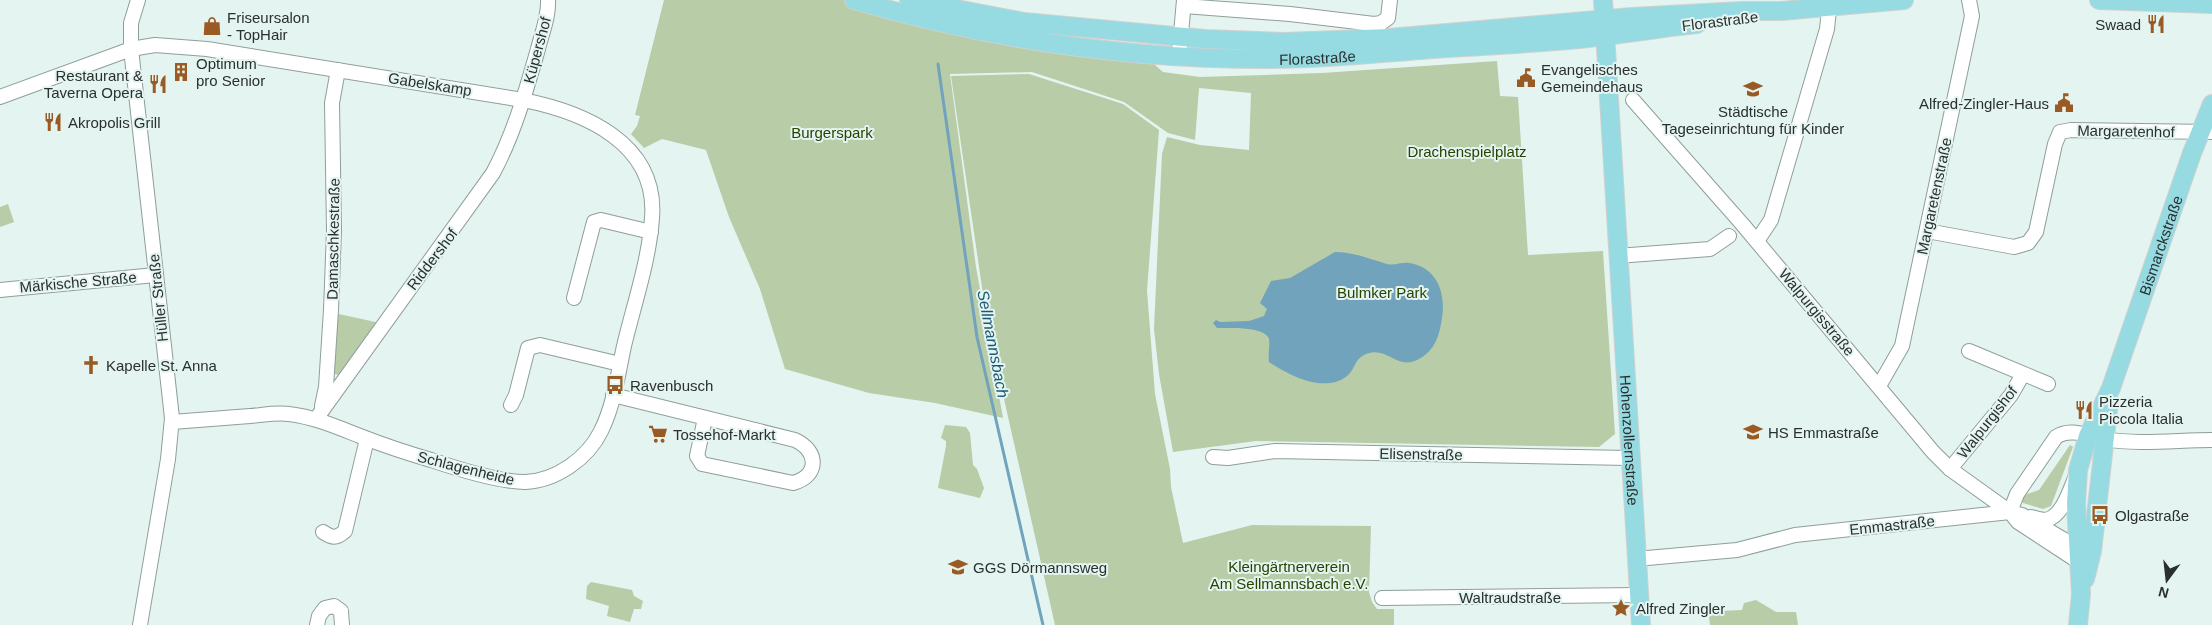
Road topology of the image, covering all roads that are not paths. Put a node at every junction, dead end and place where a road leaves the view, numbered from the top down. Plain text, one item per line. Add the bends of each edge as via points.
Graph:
1 (138, 0) edge
2 (548, 0) edge
3 (854, 0) edge
4 (909, 0) edge
5 (1603, 0) edge
6 (1904, 0) edge
7 (1970, 0) edge
8 (2099, 0) edge
9 (1184, 3) edge
10 (1830, 3) edge
11 (2212, 4) edge
12 (1390, 6) edge
13 (1604, 28) junction
14 (1181, 37) junction
15 (131, 49) junction
16 (1179, 56) junction
17 (338, 70) junction
18 (0, 96) edge
19 (523, 100) junction
20 (1633, 100) dead end
21 (2212, 104) edge
22 (2207, 132) edge
23 (1927, 231) junction
24 (651, 232) junction
25 (1729, 236) dead end
26 (1757, 241) junction
27 (1617, 256) junction
28 (155, 276) junction
29 (0, 290) edge
30 (574, 298) dead end
31 (1968, 351) dead end
32 (620, 364) junction
33 (2023, 374) junction
34 (2048, 384) dead end
35 (1879, 386) junction
36 (613, 395) junction
37 (511, 405) dead end
38 (319, 414) junction
39 (705, 418) junction
40 (172, 422) junction
41 (2096, 437) junction
42 (367, 438) junction
43 (2212, 440) edge
44 (1213, 457) dead end
45 (1629, 458) junction
46 (1950, 469) junction
47 (2078, 470) junction
48 (2016, 514) junction
49 (323, 532) dead end
50 (2084, 556) junction
51 (1636, 559) junction
52 (1639, 595) junction
53 (1382, 598) dead end
54 (140, 625) edge
55 (317, 625) edge
56 (342, 625) edge
57 (1640, 625) edge
58 (2078, 625) edge

1 - 15 street, Hüller Straße via 131,23
2 - 19 street, Küpershof via 547,16
3 - 16 main road, Florastraße via 991,32 1076,46
4 - 14 main road, Florastraße via 1024,22
5 - 13 main road, Hohenzollernstraße
6 - 10 main road, Florastraße
7 - 23 street, Margaretenstraße via 1972,16
8 - 11 main road
9 - 12 street via 1374,24 1385,22
9 - 14 street
10 - 13 main road, Florastraße via 1756,18
10 - 26 street via 1828,29 1771,220
13 - 14 main road, Florastraße via 1333,41
13 - 16 main road, Florastraße via 1470,48 1318,58
13 - 27 main road, Hohenzollernstraße
14 - 16 street
15 - 17 street, Gabelskamp via 155,45 207,49
15 - 18 street, Gabelskamp
15 - 28 street, Hüller Straße
17 - 19 street, Gabelskamp
17 - 38 street, Damaschkestraße via 332,103 332,300 326,387
19 - 24 street, Gabelskamp via 587,119 612,134 631,152 649,186
19 - 38 street, Riddershof via 508,144 493,173
20 - 26 street, Walpurgisstraße
21 - 22 main road, Bismarckstraße
22 - 23 street, Margaretenhof via 2060,132 2036,232 2028,243 2014,247
22 - 41 main road, Bismarckstraße via 2192,153
23 - 35 street, Margaretenstraße via 1902,346
24 - 30 street via 602,220 594,222
24 - 32 street, Gabelskamp
25 - 27 street via 1710,249
26 - 35 street, Walpurgisstraße
27 - 45 main road, Hohenzollernstraße
28 - 29 street, Märkische Straße
28 - 40 street, Hüller Straße
31 - 33 street, Walpurgishof
32 - 36 street, Gabelskamp
32 - 37 street via 540,345 528,348
33 - 34 street, Walpurgishof
33 - 46 street, Walpurgishof via 2011,395
35 - 46 street, Walpurgisstraße
36 - 39 street
36 - 42 street, Schlagenheide via 602,430 579,460 547,477 525,482 433,461
38 - 40 street, Schlagenheide via 288,413
38 - 42 street, Schlagenheide
39 - 39 street via 806,444 811,452 810,472 803,480 793,483 702,464 697,456
40 - 54 street, Hüller Straße
41 - 43 street via 2118,441
41 - 47 main road, Bismarckstraße
41 - 48 street via 2072,431 2056,436 2017,494
41 - 50 main road, Bismarckstraße
42 - 49 street via 345,531 332,538
44 - 45 street, Elisenstraße via 1275,452
45 - 51 main road, Hohenzollernstraße
46 - 48 street, Walpurgisstraße
47 - 48 street, Emmastraße via 2054,516 2047,520
47 - 50 main road, Bismarckstraße
48 - 50 street, Walpurgisstraße
48 - 51 street, Emmastraße via 1795,535 1737,550
50 - 58 main road, Bismarckstraße
51 - 52 main road, Hohenzollernstraße
52 - 53 street, Waltraudstraße
52 - 57 main road, Hohenzollernstraße
55 - 56 street via 325,608 334,606 341,611

